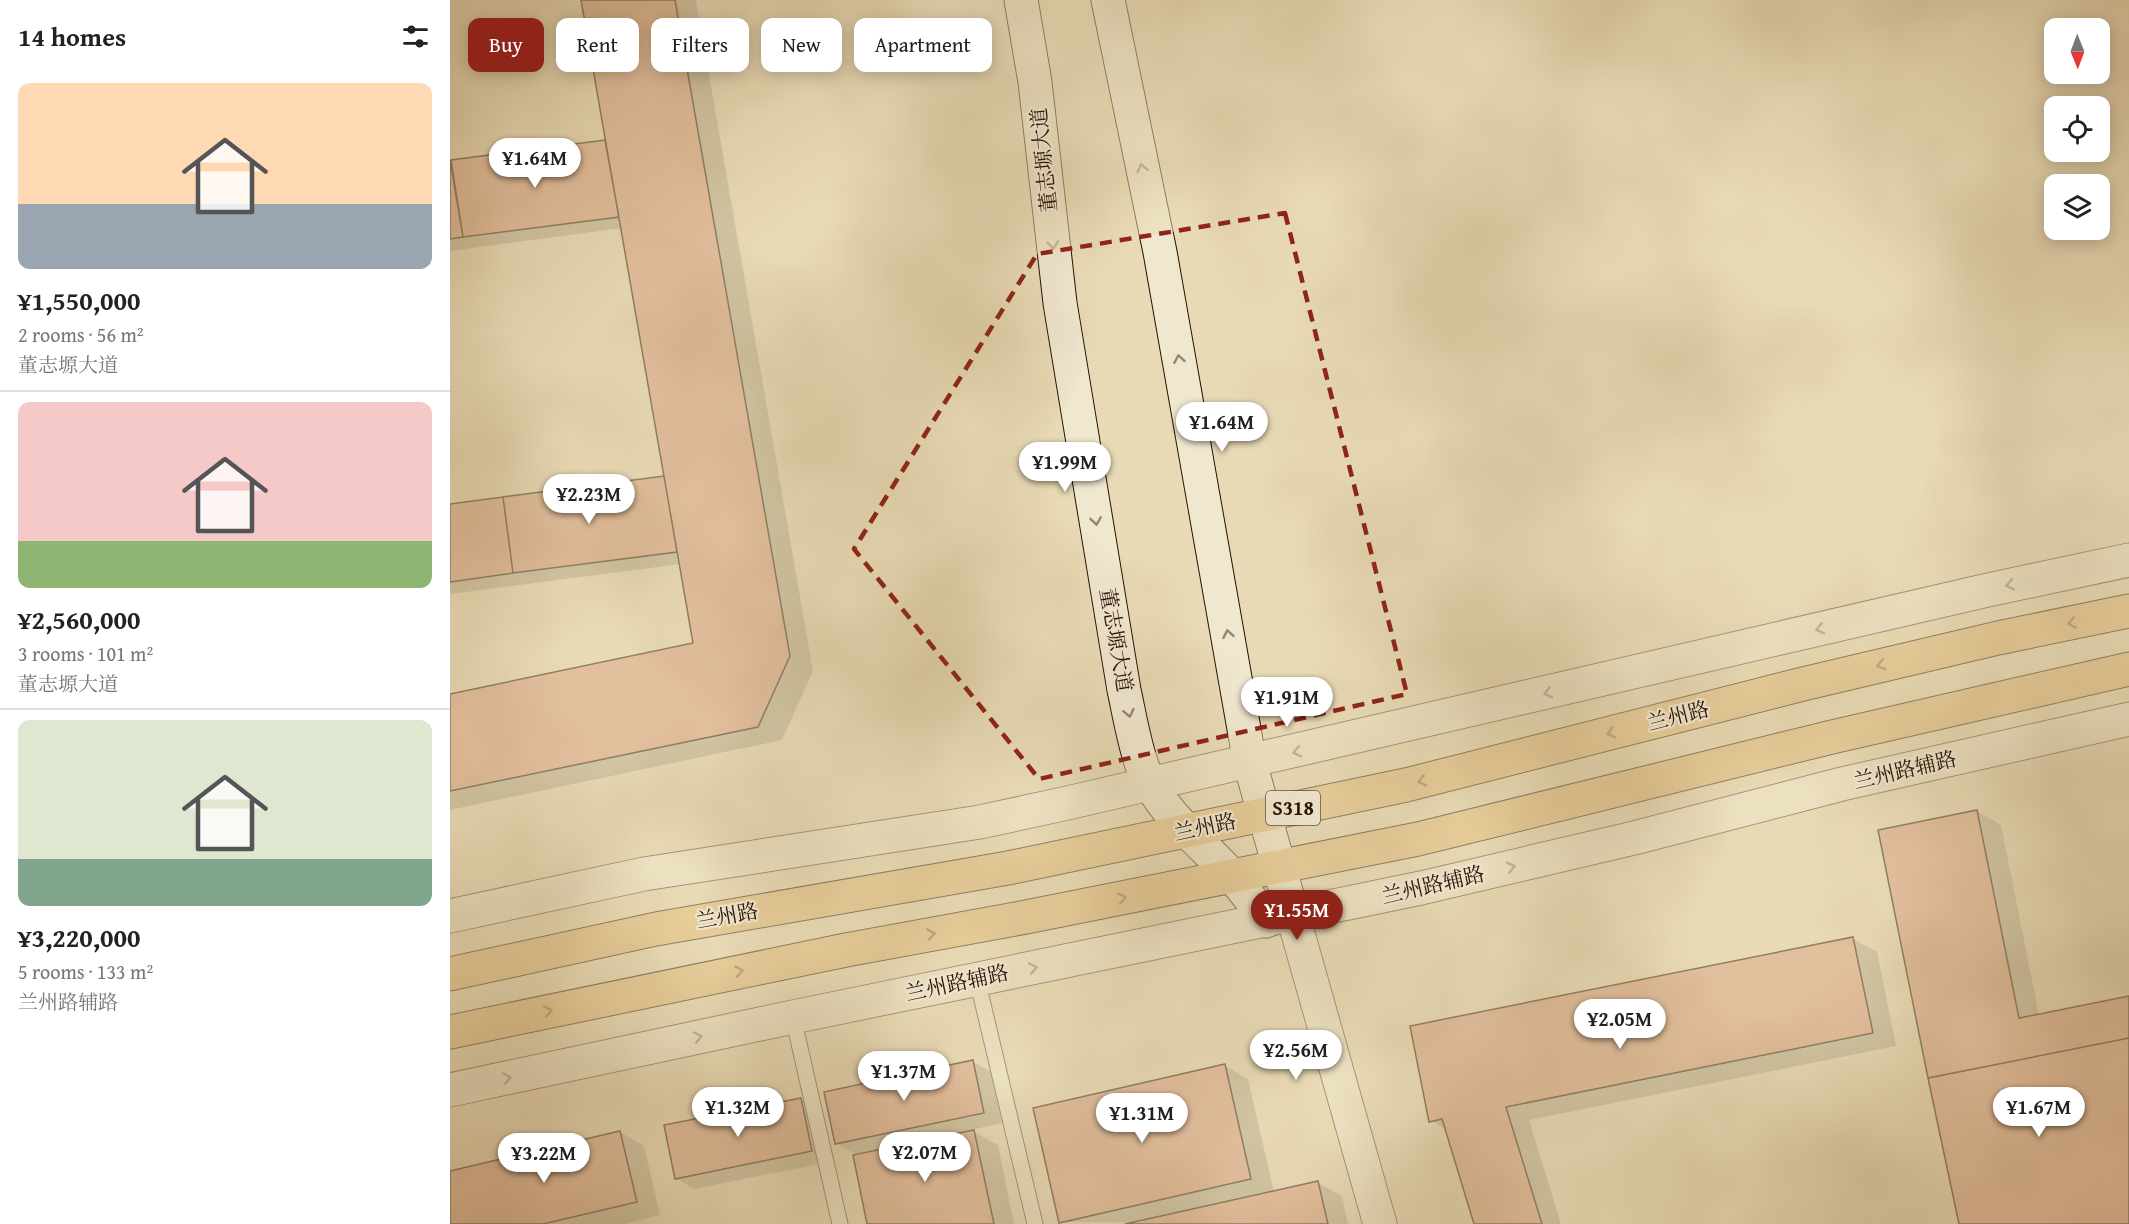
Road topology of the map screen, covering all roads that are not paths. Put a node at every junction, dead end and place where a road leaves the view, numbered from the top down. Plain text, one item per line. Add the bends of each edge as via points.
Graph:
1 (1021, 0) edge
2 (1108, 0) edge
3 (2129, 560) edge
4 (2129, 611) edge
5 (2129, 669) edge
6 (2129, 719) edge
7 (1250, 763) junction
8 (1152, 784) junction
9 (1264, 814) junction
10 (1185, 831) junction
11 (1279, 867) junction
12 (1232, 876) junction
13 (450, 916) edge
14 (1280, 918) junction
15 (450, 974) edge
16 (976, 979) junction
17 (794, 1017) junction
18 (450, 1032) edge
19 (450, 1090) edge
20 (840, 1224) edge
21 (1035, 1224) edge
22 (1362, 1224) edge
23 (1380, 1224) edge

1 -> 8 street, 董志塬大道 via 1035,82 1060,303 1124,690 1136,743
7 -> 2 street, 董志塬大道 via 1161,252
3 -> 7 street
4 -> 9 main road, 兰州路 / S318 via 1814,681 1406,785
5 - 11 main road via 1418,839
14 -> 6 street, 兰州路辅路
7 - 8 street
7 - 9 street, 董志塬大道
8 - 10 street, 董志塬大道
8 - 13 street via 980,822 644,874
9 - 10 main road, 兰州路 / S318
9 - 11 street, 董志塬大道
10 - 12 street, 董志塬大道
10 - 15 main road, 兰州路 / S318 via 1008,868 656,929
11 - 12 main road
11 - 14 street, 董志塬大道
12 - 14 street, 董志塬大道
18 -> 12 main road
16 -> 14 street, 兰州路辅路
14 - 22 street, 董志塬大道 via 1276,936 1289,967
14 - 23 street, 董志塬大道
16 - 17 street, 兰州路辅路
16 - 21 lane
19 -> 17 street, 兰州路辅路
17 - 20 lane

